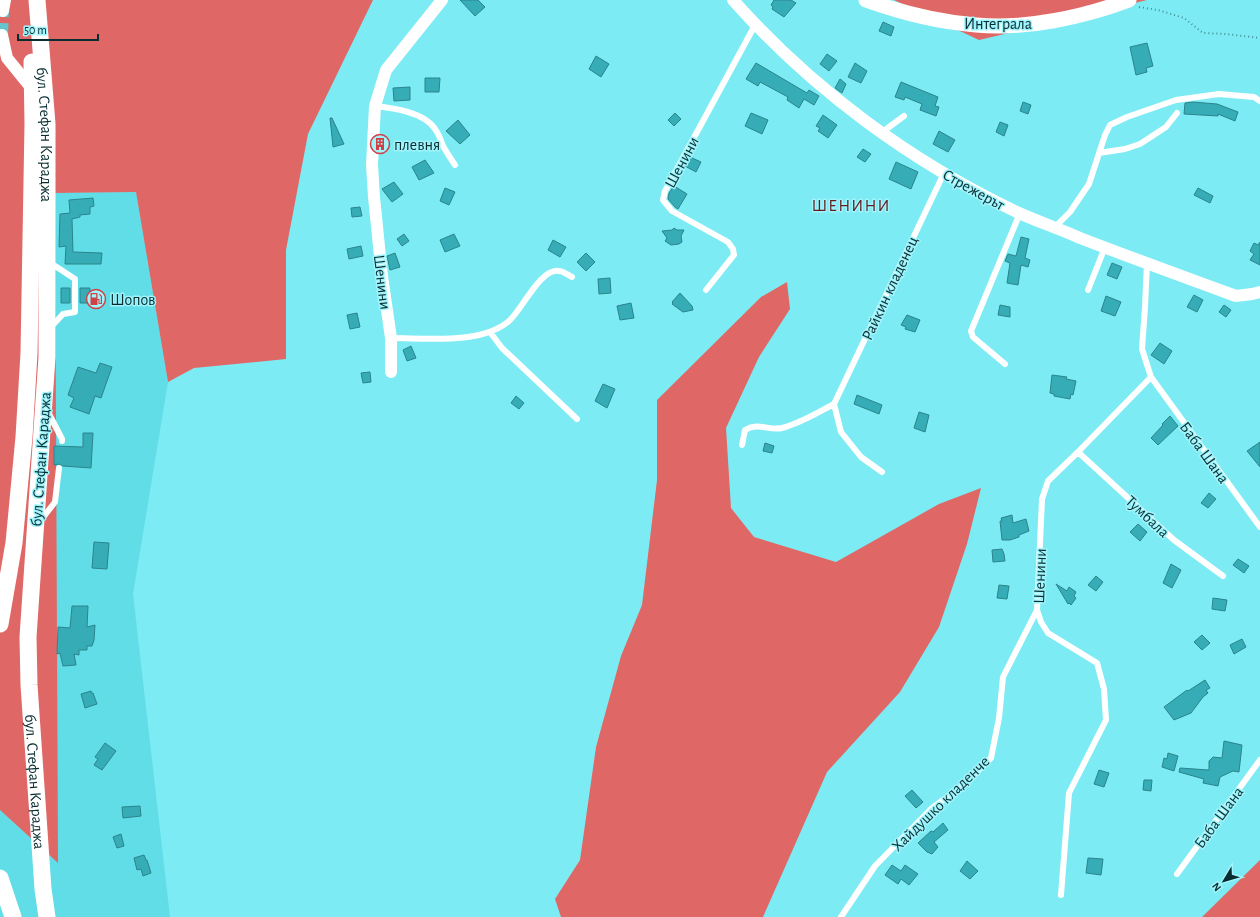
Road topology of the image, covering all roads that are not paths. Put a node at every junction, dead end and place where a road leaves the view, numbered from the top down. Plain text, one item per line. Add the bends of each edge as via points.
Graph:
1 (31, 0) edge
2 (38, 0) edge
3 (442, 0) edge
4 (733, 0) edge
5 (866, 0) edge
6 (1134, 3) edge
7 (755, 25) junction
8 (2, 35) dead end
9 (32, 90) junction
10 (1260, 101) edge
11 (375, 106) junction
12 (1177, 112) dead end
13 (904, 116) dead end
14 (881, 133) junction
15 (1099, 153) junction
16 (455, 165) dead end
17 (944, 173) junction
18 (1020, 213) junction
19 (1054, 228) junction
20 (1105, 247) junction
21 (47, 260) junction
22 (1147, 263) junction
23 (572, 277) dead end
24 (706, 290) dead end
25 (1088, 290) dead end
26 (1260, 292) edge
27 (47, 330) junction
28 (490, 332) junction
29 (391, 338) junction
30 (1005, 364) dead end
31 (391, 372) dead end
32 (1151, 377) junction
33 (44, 403) junction
34 (834, 404) junction
35 (577, 419) dead end
36 (62, 441) dead end
37 (742, 446) dead end
38 (1078, 452) junction
39 (59, 468) dead end
40 (882, 472) dead end
41 (1260, 527) edge
42 (35, 528) junction
43 (9, 573) junction
44 (31, 574) junction
45 (1223, 576) dead end
46 (1037, 610) junction
47 (0, 624) edge
48 (1260, 760) edge
49 (1177, 874) dead end
50 (0, 878) edge
51 (1061, 895) dead end
52 (13, 917) edge
53 (47, 917) edge
54 (841, 917) edge

1 - 9 main road, бул. Стефан Караджа
2 - 21 main road, бул. Стефан Караджа via 47,124
3 - 11 street, Шенини via 386,70
4 - 7 street, Стрежерът
5 - 6 street, Интеграла via 934,19 977,26 1024,25
7 - 14 street, Стрежерът via 824,88
7 - 24 lane, Шенини via 665,191 663,200 672,211 728,242 733,249 734,255
8 - 9 street via 7,58
9 - 43 main road, бул. Стефан Караджа via 29,353 24,437
10 - 15 lane via 1254,97 1219,94 1176,100 1110,125
11 - 16 lane via 414,114 427,121 435,128
11 - 29 street, Шенини via 372,165 374,197
12 - 15 lane via 1166,128 1140,144
13 - 14 lane
14 - 17 street, Стрежерът
15 - 19 lane via 1090,184 1070,212
17 - 18 street, Стрежерът
17 - 34 lane, Райкин кладенец
18 - 19 street, Стрежерът
18 - 30 lane via 971,331 973,337
19 - 20 street, Стрежерът
20 - 22 street, Стрежерът
20 - 25 lane
21 - 27 main road, бул. Стефан Караджа
21 - 27 lane via 74,279 76,312 63,314
22 - 26 street, Стрежерът via 1236,296
22 - 32 lane via 1142,349
23 - 28 lane via 559,271 551,271 543,276 509,321
27 - 33 main road, бул. Стефан Караджа
28 - 29 lane via 468,338
28 - 35 lane via 502,348
29 - 31 street, Шенини
32 - 38 lane, Шенини
32 - 41 lane, Баба Шана
33 - 36 lane
33 - 42 main road, бул. Стефан Караджа
34 - 37 lane via 806,420 780,429 750,427 745,430
34 - 40 lane via 841,432 861,457
38 - 45 lane, Тумбала via 1174,540
38 - 46 lane, Шенини via 1048,481 1044,489
39 - 42 lane via 55,502
42 - 44 main road, бул. Стефан Караджа
43 - 44 main road
43 - 47 main road, бул. Стефан Караджа
44 - 53 main road, бул. Стефан Караджа via 29,686
46 - 51 lane, Шенини via 1048,633 1097,664 1104,688 1106,720 1069,793
46 - 54 lane, Хайдушко кладенче via 1003,677 999,718 991,758 963,785 931,808 875,866
48 - 49 lane, Баба Шана
50 - 52 main road

